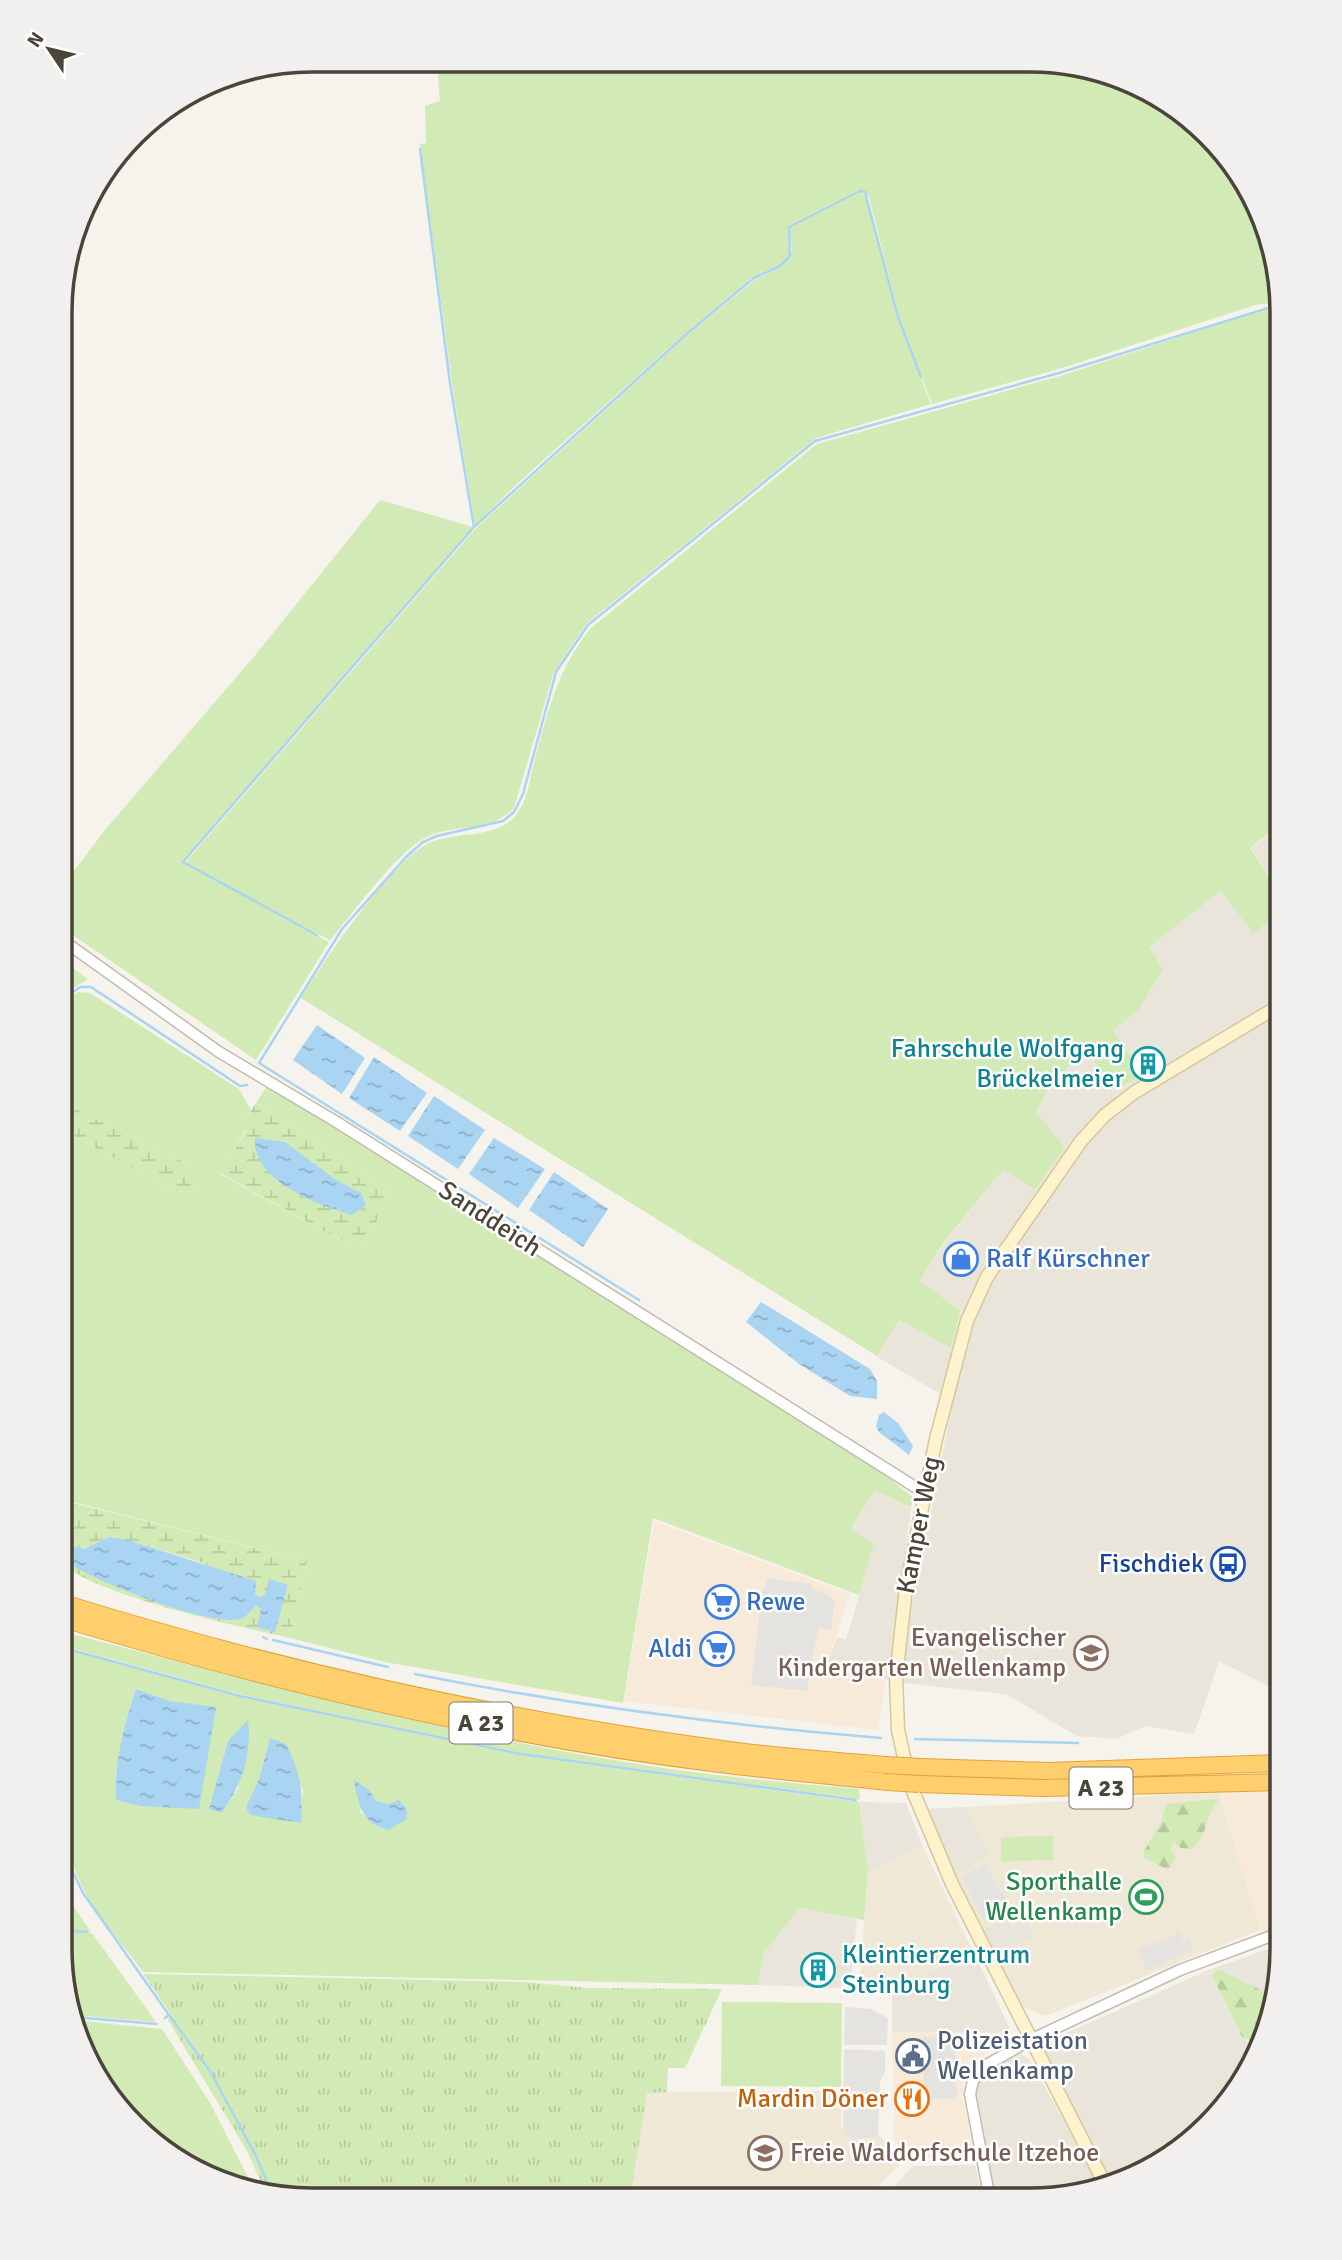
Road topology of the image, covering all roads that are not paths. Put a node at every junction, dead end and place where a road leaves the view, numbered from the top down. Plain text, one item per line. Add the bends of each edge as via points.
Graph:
1 (72, 947) edge
2 (1270, 1011) edge
3 (925, 1489) junction
4 (72, 1605) edge
5 (72, 1621) edge
6 (1270, 1763) edge
7 (1270, 1782) edge
8 (1270, 1936) edge
9 (1030, 2040) junction
10 (1101, 2177) edge
11 (988, 2188) edge

1 - 3 street, Sanddeich via 219,1052 915,1487
2 - 3 main road, Kamper Weg via 1135,1092 1081,1141 977,1294
3 - 9 main road, Kamper Weg via 897,1651 902,1755 935,1849
4 - 6 highway, A 23, bridge via 307,1671 550,1723 725,1750 886,1765 1049,1771
5 - 7 highway, A 23, bridge via 378,1702 719,1764 919,1784 1043,1788
8 - 9 street via 1180,1970
9 - 10 main road, Kamper Weg
9 - 11 street via 987,2063 971,2089

